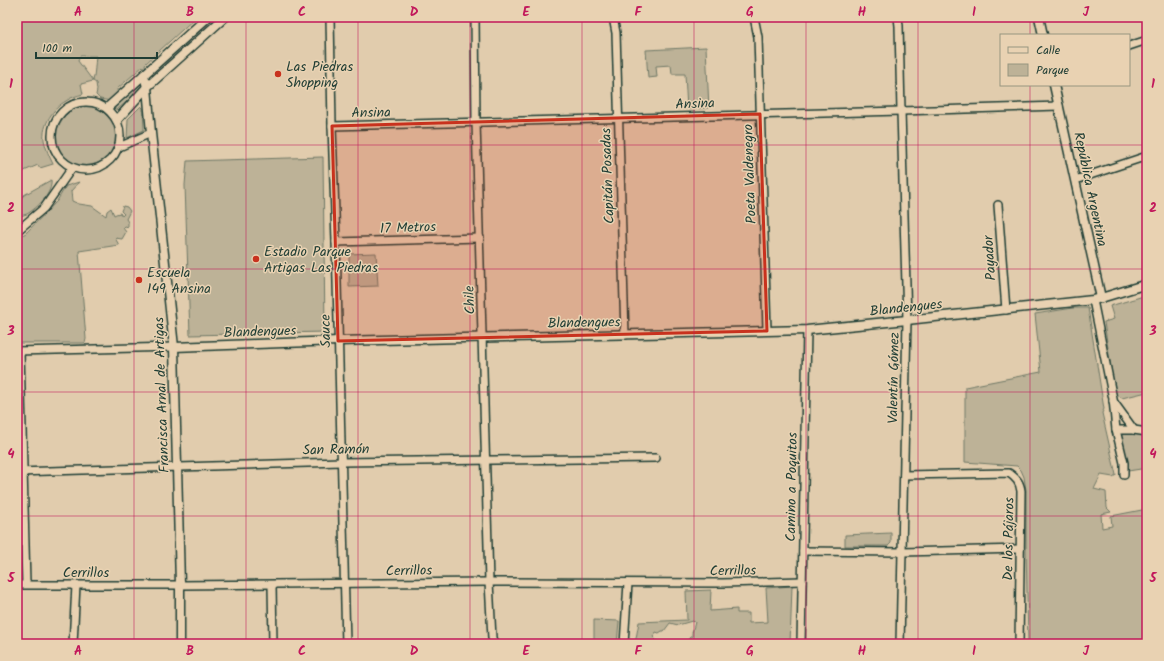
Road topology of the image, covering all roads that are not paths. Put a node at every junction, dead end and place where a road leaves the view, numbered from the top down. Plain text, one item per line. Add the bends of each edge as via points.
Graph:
1 (208, 17) edge
2 (225, 17) edge
3 (330, 17) edge
4 (475, 17) edge
5 (613, 17) edge
6 (754, 17) edge
7 (898, 17) edge
8 (1039, 17) edge
9 (1043, 34) edge
10 (1147, 40) edge
11 (1130, 46) edge
12 (144, 75) junction
13 (1054, 86) edge
14 (147, 87) junction
15 (1059, 106) junction
16 (107, 108) junction
17 (901, 111) junction
18 (760, 114) junction
19 (619, 118) junction
20 (117, 120) junction
21 (476, 122) junction
22 (332, 126) junction
23 (151, 133) junction
24 (119, 147) junction
25 (1147, 156) edge
26 (72, 168) junction
27 (1075, 180) junction
28 (998, 205) dead end
29 (17, 231) edge
30 (480, 238) junction
31 (336, 242) junction
32 (1147, 284) edge
33 (1097, 299) junction
34 (1006, 310) junction
35 (907, 320) junction
36 (807, 330) junction
37 (767, 331) junction
38 (625, 334) junction
39 (483, 337) junction
40 (338, 341) junction
41 (174, 346) junction
42 (19, 351) edge
43 (1113, 399) junction
44 (1116, 430) junction
45 (1134, 430) junction
46 (1147, 432) edge
47 (656, 458) dead end
48 (486, 460) junction
49 (341, 462) junction
50 (177, 466) junction
51 (20, 472) edge
52 (904, 475) junction
53 (1124, 475) dead end
54 (1020, 549) junction
55 (803, 551) junction
56 (902, 552) junction
57 (802, 581) junction
58 (489, 582) junction
59 (628, 583) junction
60 (26, 584) junction
61 (344, 584) junction
62 (17, 585) edge
63 (76, 585) junction
64 (272, 585) junction
65 (180, 586) junction
66 (74, 644) edge
67 (180, 644) edge
68 (273, 644) edge
69 (346, 644) edge
70 (494, 644) edge
71 (624, 644) edge
72 (801, 644) edge
73 (900, 644) edge
74 (1019, 644) edge

1 - 12 street
2 - 14 street
3 - 22 street, Sauce
4 - 21 street, Chile
5 - 19 street, Capitán Posadas
6 - 18 street, Poeta Valdenegro via 758,37
7 - 17 street, Valentín Gómez
8 - 9 street
10 - 11 street
12 - 14 street, Francisca Arnal de Artigas
12 - 16 street
13 - 15 street, República Argentina
14 - 20 street
14 - 23 street, Francisca Arnal de Artigas
15 - 17 street, Ansina
15 - 27 street, República Argentina
16 - 20 street
16 - 26 street via 98,103 78,102 68,106 55,121 51,139 53,148
17 - 18 street, Ansina
17 - 35 street, Valentín Gómez
18 - 19 street, Ansina
18 - 37 street, Poeta Valdenegro
19 - 21 street, Ansina
19 - 38 street, Capitán Posadas
20 - 24 street via 120,133
21 - 22 street, Ansina
21 - 30 street, Chile
22 - 31 street, Sauce
23 - 24 street
23 - 41 street, Francisca Arnal de Artigas
24 - 26 street via 113,157 95,169
25 - 27 street
26 - 29 street via 44,208
27 - 33 street, República Argentina
28 - 34 street, Payador
30 - 31 street, 17 Metros
30 - 39 street, Chile
31 - 40 street, Sauce
32 - 33 street, Blandengues
33 - 34 street, Blandengues
33 - 43 street, República Argentina
34 - 35 street, Blandengues
35 - 36 street, Blandengues
35 - 52 street, Valentín Gómez
36 - 37 street, Blandengues
36 - 55 street, Camino a Poquitos
37 - 38 street, Blandengues
38 - 39 street, Blandengues
39 - 40 street, Blandengues
39 - 48 street, Chile
40 - 41 street, Blandengues
40 - 49 street, Sauce
41 - 42 street, Blandengues
41 - 50 street, Francisca Arnal de Artigas
42 - 51 street
43 - 44 street, República Argentina
43 - 45 street
44 - 45 street
44 - 53 street, República Argentina via 1124,463
45 - 46 street
47 - 48 street, San Ramón
48 - 49 street, San Ramón
48 - 58 street, Chile
49 - 50 street, San Ramón
49 - 61 street, Sauce
50 - 51 street, San Ramón
50 - 65 street, Francisca Arnal de Artigas
51 - 60 street
52 - 54 street, De los Pájaros via 1009,473 1015,477 1021,491
52 - 56 street, Valentín Gómez
54 - 56 street
54 - 74 street, De los Pájaros
55 - 56 street
55 - 57 street, Camino a Poquitos
56 - 73 street, Valentín Gómez
57 - 59 street, Cerrillos
57 - 72 street, Camino a Poquitos
58 - 59 street, Cerrillos
58 - 61 street, Cerrillos
58 - 70 street
59 - 71 street
60 - 62 street, Cerrillos
60 - 63 street, Cerrillos
61 - 64 street, Cerrillos
61 - 69 street, Sauce
63 - 65 street, Cerrillos
63 - 66 street
64 - 65 street, Cerrillos
64 - 68 street
65 - 67 street, Francisca Arnal de Artigas

